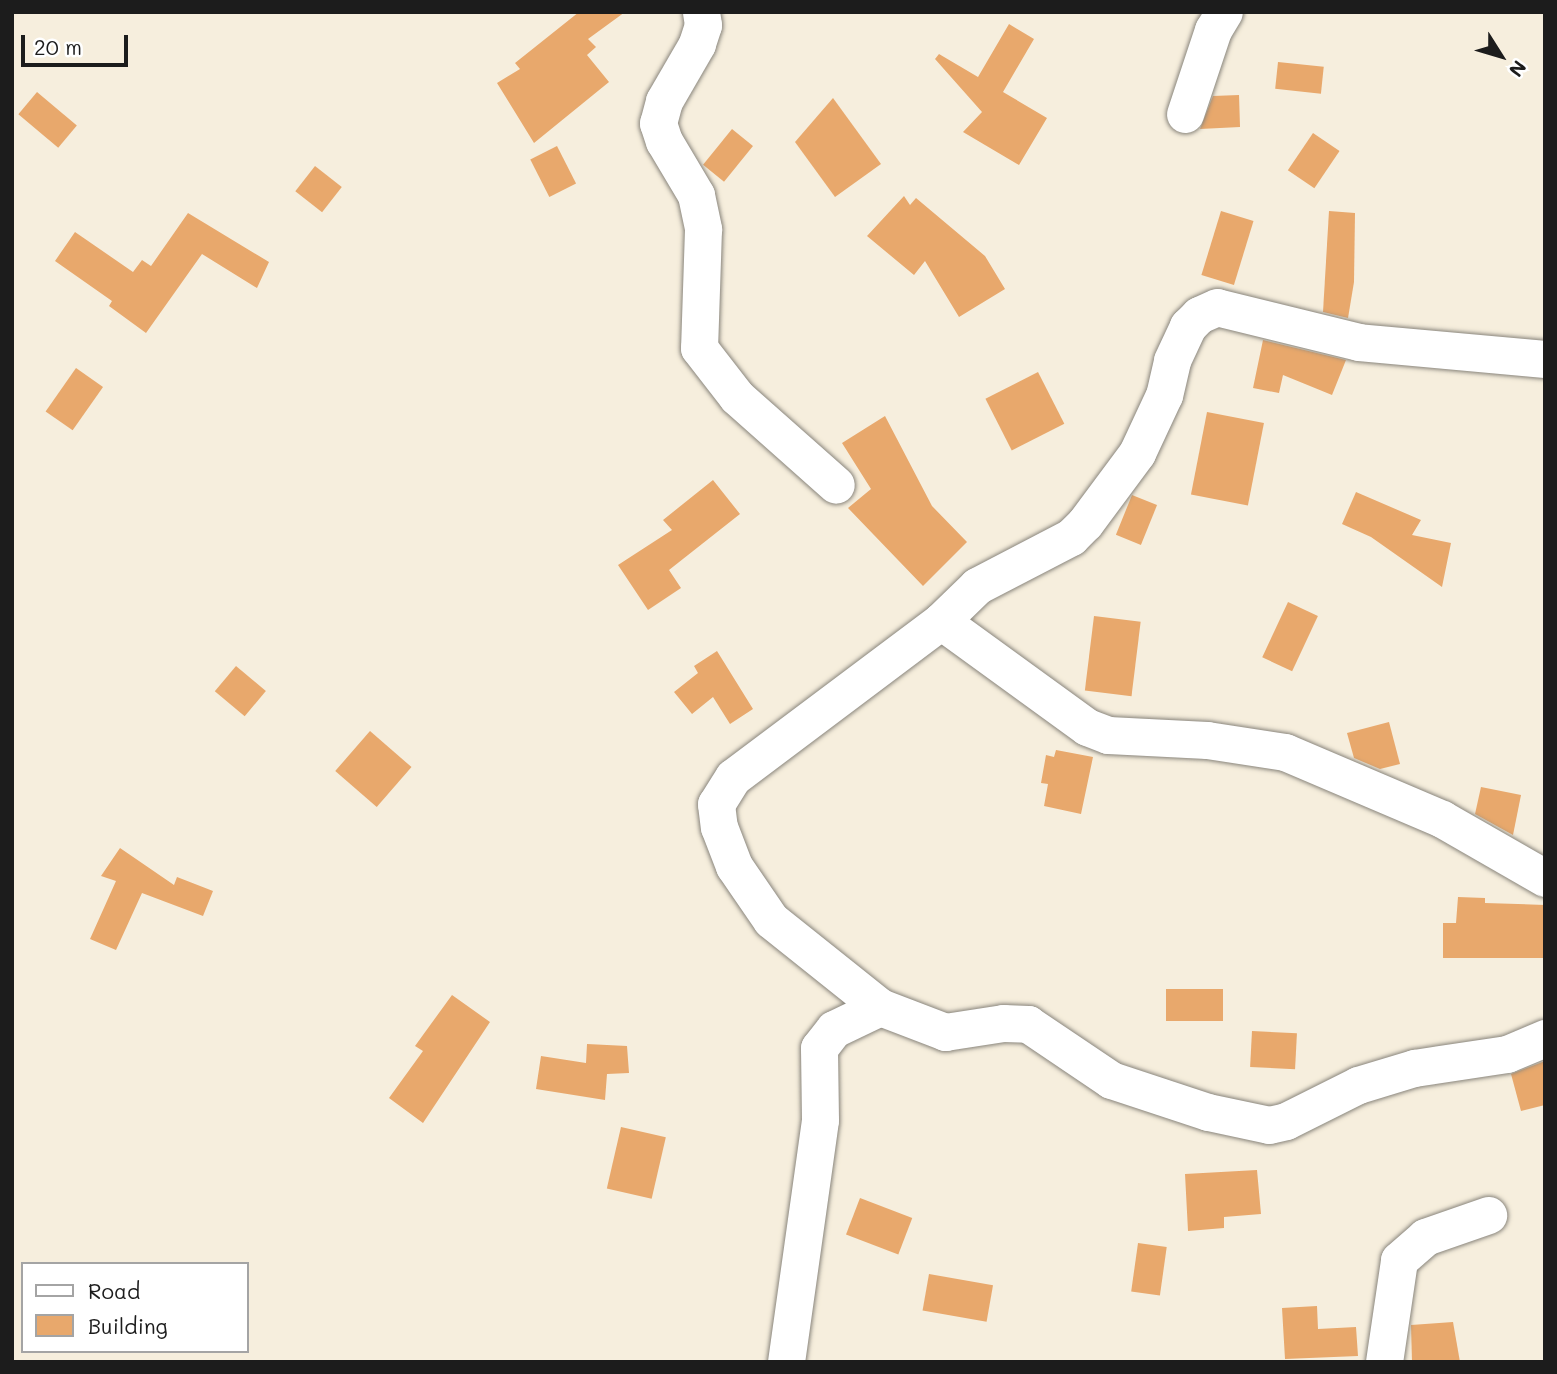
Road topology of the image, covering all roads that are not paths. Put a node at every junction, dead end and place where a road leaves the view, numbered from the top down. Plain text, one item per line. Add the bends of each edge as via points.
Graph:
1 (701, 12) edge
2 (1224, 12) edge
3 (1185, 114) dead end
4 (1545, 359) edge
5 (836, 485) dead end
6 (941, 621) junction
7 (1545, 878) edge
8 (880, 1007) junction
9 (1545, 1038) edge
10 (1488, 1215) dead end
11 (786, 1362) edge
12 (1384, 1362) edge

1 - 5 street via 703,26 697,44 664,102 658,123 698,206 703,229 699,348 737,397
2 - 3 street via 1213,30
4 - 6 street via 1359,342 1217,307 1188,326 1154,418 1104,501 1071,537 977,586
6 - 7 street via 1087,727 1108,735 1207,740 1285,752 1442,819
6 - 8 street via 733,777 716,804 719,827 734,866 771,920
8 - 9 street via 944,1032 1028,1024 1111,1080 1208,1112 1269,1125 1358,1085 1414,1068 1507,1054
8 - 11 street via 834,1029 819,1048 820,1120
10 - 12 street via 1425,1237 1399,1260

